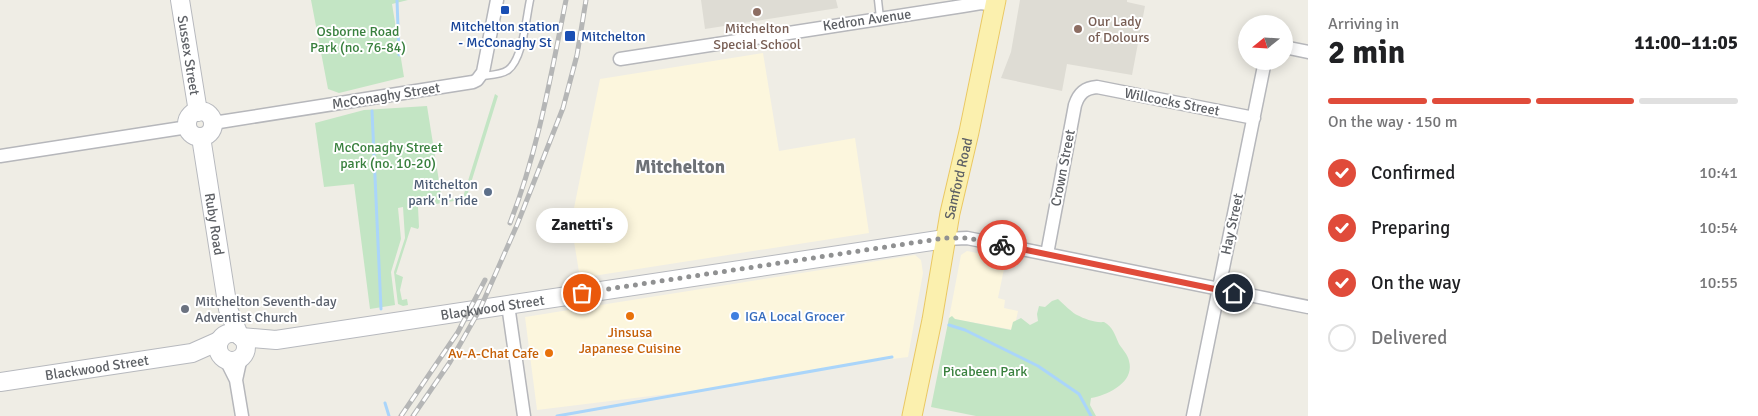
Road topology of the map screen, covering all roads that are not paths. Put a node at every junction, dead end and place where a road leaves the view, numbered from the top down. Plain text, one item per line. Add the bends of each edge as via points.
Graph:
1 (180, 0) edge
2 (497, 0) edge
3 (530, 0) edge
4 (878, 0) edge
5 (996, 2) edge
6 (880, 18) junction
7 (1293, 49) edge
8 (1308, 52) edge
9 (620, 59) dead end
10 (1263, 70) edge
11 (480, 76) junction
12 (1090, 88) joint
13 (198, 112) junction
14 (1254, 118) junction
15 (213, 124) junction
16 (194, 132) junction
17 (0, 156) edge
18 (945, 238) junction
19 (1047, 254) junction
20 (1218, 290) junction
21 (508, 305) junction
22 (1308, 307) edge
23 (232, 347) junction
24 (0, 382) edge
25 (242, 416) edge
26 (524, 416) edge
27 (912, 416) edge
28 (1193, 416) edge

1 - 13 street, Sussex Street
2 - 11 street
3 - 11 lane via 515,62 504,72
4 - 6 lane
5 - 6 street, Kedron Avenue
5 - 18 main road, Samford Road
6 - 9 street, Kedron Avenue
7 - 8 street
10 - 14 street, Hay Street
11 - 15 street, McConaghy Street via 469,84
12 - 14 street, Willcocks Street
12 - 19 street, Crown Street via 1079,96 1075,105
13 - 15 street via 207,113
13 - 16 street via 189,118
14 - 20 street, Hay Street
15 - 16 street via 206,136
16 - 17 street
16 - 23 street, Ruby Road via 228,309
18 - 19 street via 967,238
18 - 21 street, Blackwood Street
18 - 27 main road, Samford Road
19 - 20 street
20 - 22 street
20 - 28 street, Hay Street
21 - 23 street, Blackwood Street
21 - 26 street
23 - 24 street, Blackwood Street
23 - 25 street

